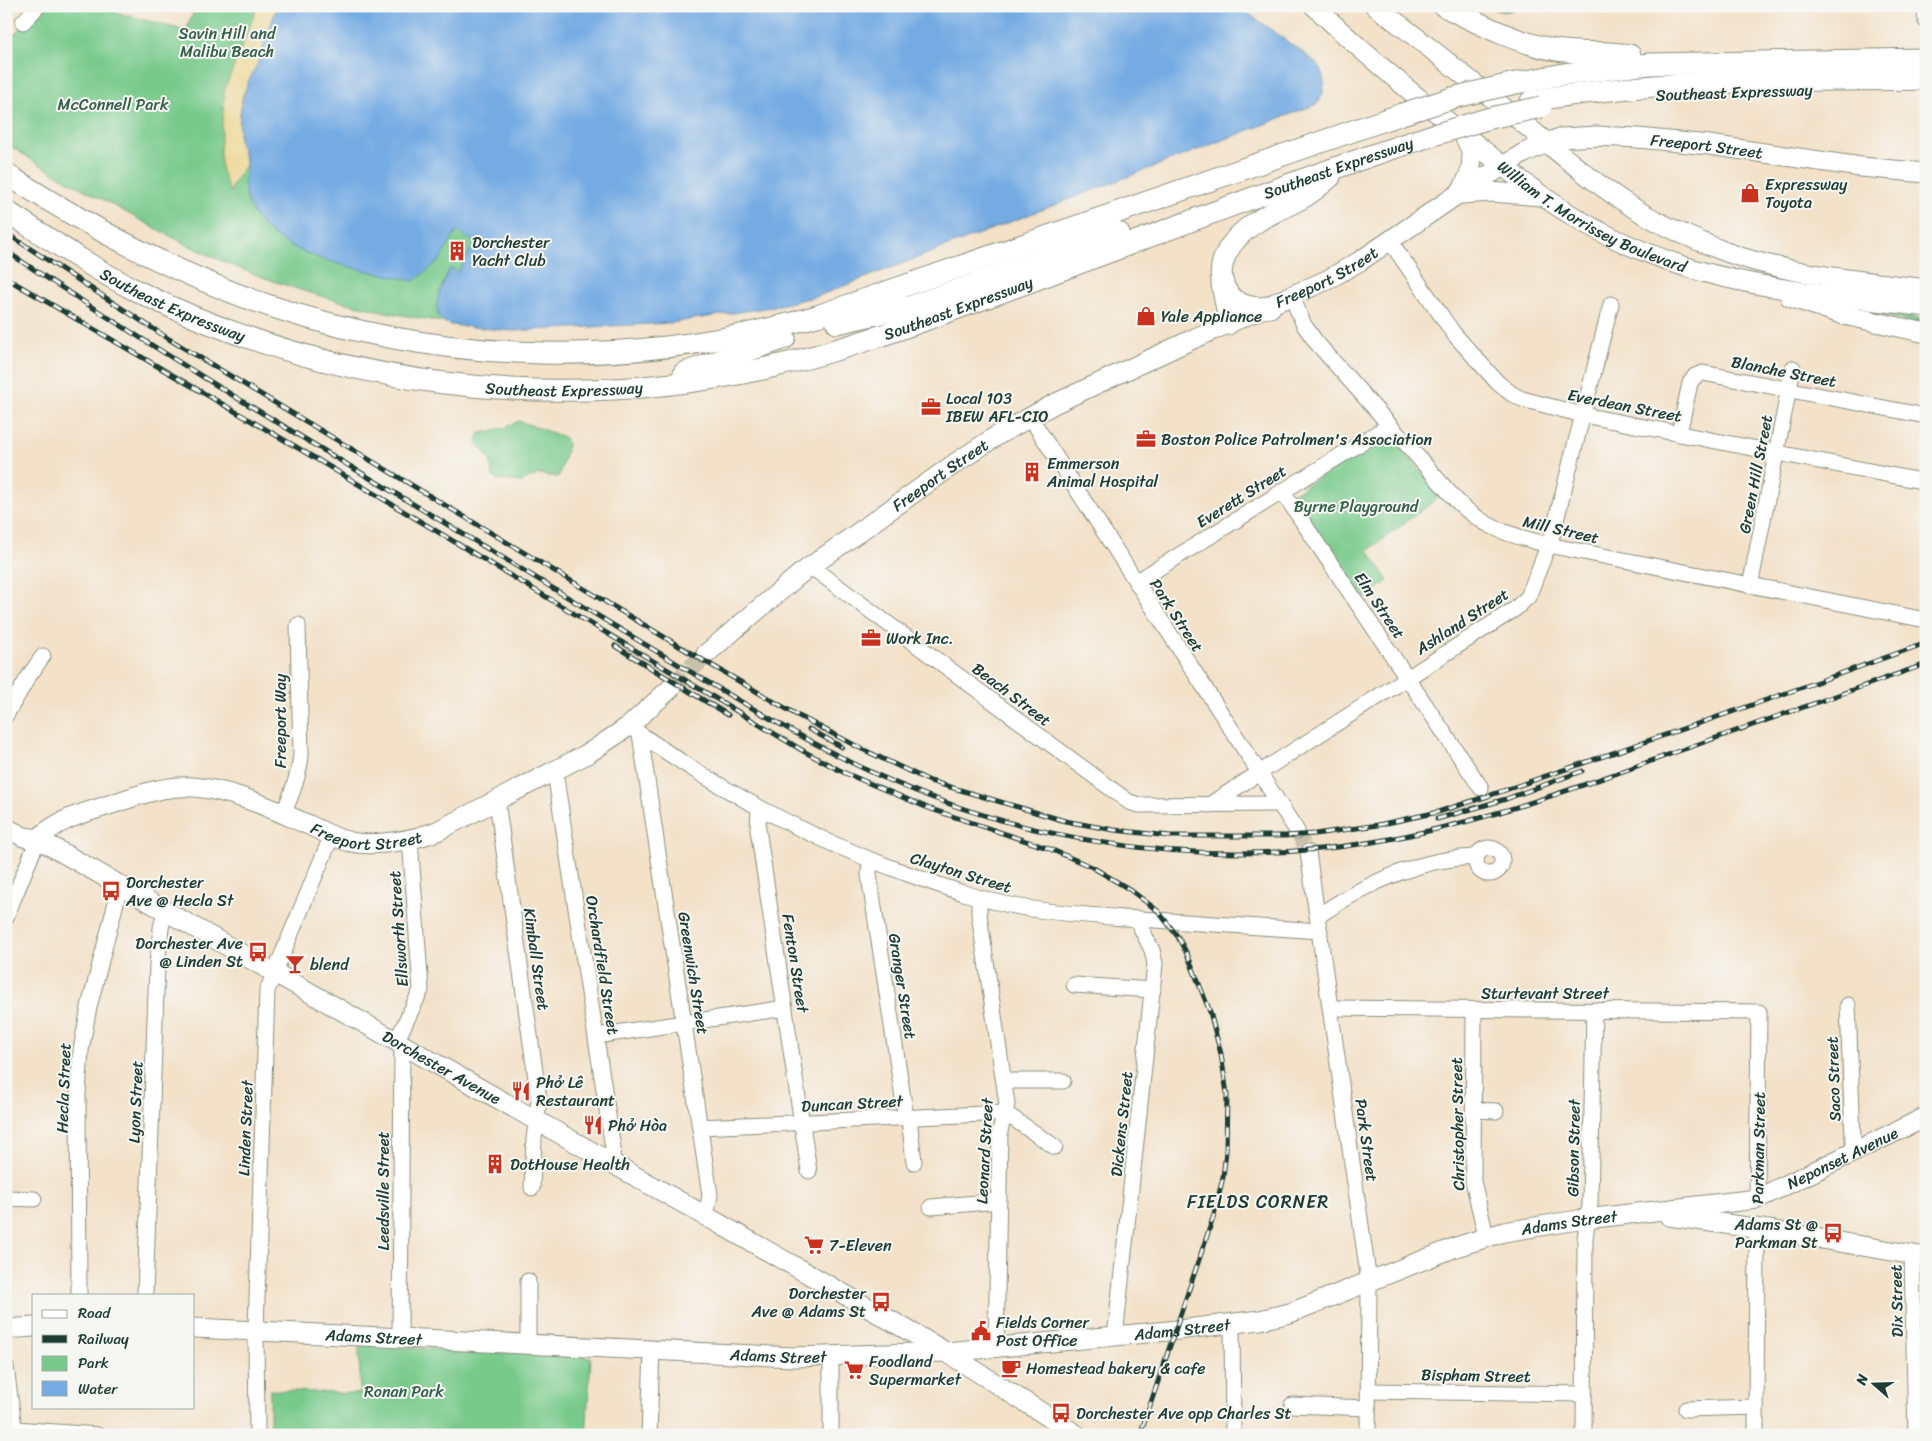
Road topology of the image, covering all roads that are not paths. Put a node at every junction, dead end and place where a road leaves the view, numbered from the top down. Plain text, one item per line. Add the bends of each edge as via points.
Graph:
1 (38, 6) edge
2 (1314, 6) edge
3 (1375, 6) edge
4 (1444, 6) edge
5 (1924, 6) edge
6 (1926, 21) edge
7 (23, 22) dead end
8 (1677, 63) junction
9 (1918, 73) edge
10 (1525, 96) junction
11 (1416, 125) junction
12 (1459, 130) junction
13 (1546, 143) junction
14 (1926, 161) edge
15 (1348, 164) junction
16 (1504, 166) junction
17 (1904, 171) junction
18 (1926, 173) edge
19 (6, 174) edge
20 (1458, 194) junction
21 (1542, 196) junction
22 (6, 211) edge
23 (1390, 241) junction
24 (1221, 281) junction
25 (1749, 282) junction
26 (1926, 289) edge
27 (1292, 297) junction
28 (1611, 304) dead end
29 (1270, 306) junction
30 (1926, 307) edge
31 (1228, 324) junction
32 (807, 330) junction
33 (1926, 333) edge
34 (696, 344) junction
35 (1793, 368) dead end
36 (638, 388) junction
37 (1789, 390) junction
38 (1583, 416) junction
39 (1926, 416) edge
40 (1030, 417) junction
41 (1390, 425) junction
42 (1679, 434) junction
43 (1776, 454) junction
44 (1926, 482) edge
45 (1282, 491) junction
46 (1548, 545) junction
47 (810, 566) junction
48 (1136, 582) junction
49 (1750, 586) junction
50 (1926, 620) edge
51 (298, 626) dead end
52 (706, 654) tunnel mouth
53 (43, 656) dead end
54 (1407, 678) junction
55 (671, 688) tunnel mouth
56 (6, 715) edge
57 (635, 730) junction
58 (555, 772) junction
59 (1258, 773) junction
60 (1481, 788) dead end
61 (496, 801) junction
62 (1209, 804) junction
63 (1278, 804) junction
64 (759, 808) junction
65 (283, 814) junction
66 (6, 815) edge
67 (6, 828) edge
68 (1297, 831) tunnel mouth
69 (332, 835) junction
70 (410, 839) junction
71 (38, 840) junction
72 (1308, 852) tunnel mouth
73 (1476, 857) dead end
74 (870, 860) junction
75 (120, 886) junction
76 (979, 898) junction
77 (165, 912) junction
78 (1318, 916) junction
79 (6, 917) edge
80 (1136, 918) junction
81 (1320, 931) junction
82 (274, 973) junction
83 (1074, 985) dead end
84 (1153, 990) junction
85 (1848, 1005) dead end
86 (785, 1008) junction
87 (1331, 1008) junction
88 (1474, 1010) junction
89 (1594, 1010) junction
90 (1759, 1012) joint
91 (684, 1023) junction
92 (596, 1036) junction
93 (399, 1043) junction
94 (1004, 1081) junction
95 (1064, 1081) dead end
96 (1474, 1110) junction
97 (1496, 1111) dead end
98 (1005, 1113) junction
99 (1926, 1117) edge
100 (908, 1118) junction
101 (537, 1121) junction
102 (803, 1122) junction
103 (700, 1127) junction
104 (1055, 1147) dead end
105 (1855, 1152) junction
106 (610, 1162) junction
107 (914, 1162) dead end
108 (809, 1171) dead end
109 (532, 1188) dead end
110 (6, 1198) edge
111 (34, 1199) dead end
112 (1758, 1200) junction
113 (998, 1201) junction
114 (1719, 1204) junction
115 (931, 1207) dead end
116 (1643, 1212) junction
117 (706, 1216) junction
118 (1588, 1219) junction
119 (1757, 1229) junction
120 (1486, 1236) junction
121 (1919, 1256) edge
122 (528, 1281) dead end
123 (1369, 1282) junction
124 (79, 1294) edge
125 (145, 1294) edge
126 (1232, 1324) junction
127 (32, 1328) edge
128 (195, 1328) edge
129 (6, 1329) edge
130 (256, 1330) junction
131 (400, 1337) junction
132 (1115, 1337) junction
133 (528, 1343) junction
134 (996, 1348) junction
135 (652, 1350) junction
136 (946, 1352) junction
137 (831, 1357) junction
138 (6, 1367) edge
139 (1368, 1391) junction
140 (1584, 1394) junction
141 (1292, 1405) dead end
142 (1368, 1408) junction
143 (1756, 1408) junction
144 (1686, 1409) dead end
145 (1056, 1429) edge
146 (15, 1432) edge
147 (97, 1435) edge
148 (258, 1435) edge
149 (649, 1435) edge
150 (831, 1435) edge
151 (1077, 1435) edge
152 (1232, 1435) edge
153 (1368, 1435) edge
154 (1584, 1435) edge
155 (1756, 1435) edge
156 (1916, 1435) edge

1 - 7 street
2 - 12 main road, William T. Morrissey Boulevard via 1389,74
3 - 13 main road, William T. Morrissey Boulevard
4 - 8 highway via 1512,38 1539,46
5 - 6 street
8 - 9 highway, Southeast Expressway
8 - 10 highway, Southeast Expressway via 1546,77
9 - 10 highway, Southeast Expressway via 1613,97
9 - 10 highway via 1655,73 1583,80
10 - 11 highway, Southeast Expressway, bridge via 1481,120
10 - 11 highway, Southeast Expressway, bridge via 1456,98
11 - 15 highway, Southeast Expressway
11 - 32 highway via 916,299
11 - 34 highway, Southeast Expressway via 844,308 782,326
12 - 16 main road, William T. Morrissey Boulevard
12 - 20 main road via 1469,145 1473,162 1469,177
13 - 16 main road, Freeport Street
13 - 17 main road, Freeport Street via 1560,138 1589,136 1638,138
13 - 26 main road, William T. Morrissey Boulevard via 1636,209 1685,235 1727,252 1796,270
14 - 17 main road
15 - 24 highway via 1304,197 1261,218 1238,236 1224,259
15 - 36 highway, Southeast Expressway via 838,349 767,368
16 - 20 main road, Freeport Street
16 - 21 main road, William T. Morrissey Boulevard
17 - 18 main road, Freeport Street
19 - 34 highway, Southeast Expressway via 169,265 268,306 337,326 427,344 516,352 607,353
20 - 21 main road via 1491,192
20 - 23 main road, Freeport Street
21 - 25 main road, William T. Morrissey Boulevard via 1590,226 1641,250 1696,270
22 - 36 highway, Southeast Expressway via 138,292 214,325 301,355 381,374 472,386 556,391
23 - 27 main road, Freeport Street via 1348,269
23 - 38 street, Everdean Street via 1450,329 1503,387 1527,401
24 - 29 highway via 1228,293 1242,304 1257,308
24 - 31 highway
25 - 30 main road, William T. Morrissey Boulevard
25 - 33 main road via 1844,316
27 - 29 main road, Freeport Street
27 - 41 street, Mill Street via 1310,334
28 - 38 street, Ashland Street
29 - 31 main road, Freeport Street
31 - 40 main road, Freeport Street
32 - 34 highway
32 - 36 highway
35 - 37 street, Green Hill Street
37 - 39 street, Blanche Street
37 - 42 street, Blanche Street via 1706,373 1697,375 1688,386
37 - 43 street, Green Hill Street
38 - 42 street, Everdean Street
38 - 46 street, Ashland Street
40 - 47 main road, Freeport Street via 968,454
40 - 48 street, Park Street
41 - 45 street, Everett Street
41 - 46 street, Mill Street via 1455,499 1476,518 1504,533
42 - 43 street, Everdean Street
43 - 44 street, Everdean Street
43 - 49 street, Green Hill Street
45 - 48 street, Everett Street
45 - 54 street, Elm Street
46 - 49 street, Mill Street
46 - 54 street, Ashland Street via 1530,593 1522,604
47 - 52 main road, Freeport Street
47 - 62 street, Beach Street via 1129,802 1139,805
48 - 59 street, Park Street
49 - 50 street, Mill Street
51 - 65 street, Freeport Way via 301,755 294,789
53 - 56 street
54 - 59 street, Ashland Street
54 - 60 street, Elm Street
55 - 57 main road, Freeport Street
57 - 58 main road, Freeport Street
57 - 64 street, Clayton Street via 700,774
57 - 91 street, Greenwich Street
58 - 61 main road, Freeport Street
58 - 92 street, Orchardfield Street
59 - 62 street
59 - 63 street, Park Street
61 - 70 main road, Freeport Street via 437,831
61 - 101 street, Kimball Street via 539,1100
62 - 63 street, Beach Street
63 - 68 street, Park Street
64 - 74 street, Clayton Street
64 - 86 street, Fenton Street via 758,829
65 - 69 main road, Freeport Street
65 - 71 main road, Freeport Street via 216,791 169,788 62,821
66 - 71 main road, Dorchester Avenue
67 - 71 main road, Dorchester Avenue
69 - 70 main road, Freeport Street via 367,843
69 - 82 street, Linden Street
70 - 93 street, Ellsworth Street via 421,990
71 - 75 main road, Dorchester Avenue
71 - 79 street
72 - 78 street, Park Street
73 - 78 street via 1449,858 1376,881
74 - 76 street, Clayton Street
74 - 100 street, Granger Street via 868,875
75 - 77 main road, Dorchester Avenue
75 - 124 street, Hecla Street via 81,1050 78,1094
76 - 80 street, Clayton Street via 1043,911
76 - 94 street, Leonard Street
77 - 82 main road, Dorchester Avenue
77 - 125 street, Lyon Street via 157,965
78 - 81 street, Park Street
80 - 81 street, Clayton Street
80 - 84 street, Dickens Street via 1154,956
81 - 87 street, Park Street
82 - 93 main road, Dorchester Avenue
82 - 130 street, Linden Street via 267,990
83 - 84 street
84 - 132 street, Dickens Street
85 - 105 street, Saco Street
86 - 91 street
86 - 102 street, Fenton Street
87 - 88 street, Sturtevant Street
87 - 123 street, Park Street
88 - 89 street, Sturtevant Street
88 - 96 street, Christopher Street
89 - 90 street, Sturtevant Street
89 - 118 street, Gibson Street
90 - 112 street, Parkman Street
91 - 92 street
91 - 103 street, Greenwich Street
92 - 106 street, Orchardfield Street via 613,1148
93 - 101 main road, Dorchester Avenue
93 - 131 street, Leedsville Street
94 - 95 street
94 - 98 street, Leonard Street
96 - 97 street
96 - 120 street, Christopher Street via 1473,1181
98 - 100 street, Duncan Street
98 - 104 street
98 - 113 street, Leonard Street via 1000,1131
99 - 105 main road, Neponset Avenue
100 - 102 street, Duncan Street
100 - 107 street, Granger Street
101 - 106 main road, Dorchester Avenue
101 - 109 street, Kimball Street
102 - 103 street, Duncan Street
102 - 108 street, Fenton Street
103 - 117 street, Greenwich Street via 710,1195
105 - 112 main road, Neponset Avenue
106 - 117 main road, Dorchester Avenue
110 - 111 street
112 - 114 main road, Adams Street
112 - 119 main road, Parkman Street
113 - 115 street
113 - 134 street, Leonard Street
114 - 116 main road, Adams Street
114 - 119 main road, Adams Street via 1742,1214
116 - 118 main road, Adams Street
116 - 119 main road, Adams Street
117 - 136 main road, Dorchester Avenue
118 - 120 main road, Adams Street
118 - 140 street, Gibson Street
119 - 121 main road, Adams Street
119 - 143 street, Parkman Street
120 - 123 main road, Adams Street
121 - 156 street, Dix Street
122 - 133 street
123 - 126 main road, Adams Street via 1290,1313
123 - 139 street, Park Street
126 - 132 main road, Adams Street
126 - 152 street
127 - 129 main road
128 - 130 main road, Adams Street
130 - 131 main road, Adams Street
130 - 148 street, Linden Street
131 - 133 main road, Adams Street
132 - 134 main road, Adams Street
133 - 135 main road, Adams Street
134 - 136 main road, Adams Street
135 - 137 main road, Adams Street
135 - 149 street
136 - 137 main road, Adams Street
136 - 145 main road, Dorchester Avenue
137 - 150 street
138 - 146 street
139 - 140 street, Bispham Street
139 - 142 street, Park Street
140 - 154 street, Gibson Street
141 - 142 street
142 - 153 street, Park Street
143 - 144 street
143 - 155 street, Parkman Street
145 - 151 main road, Dorchester Avenue
146 - 147 street

